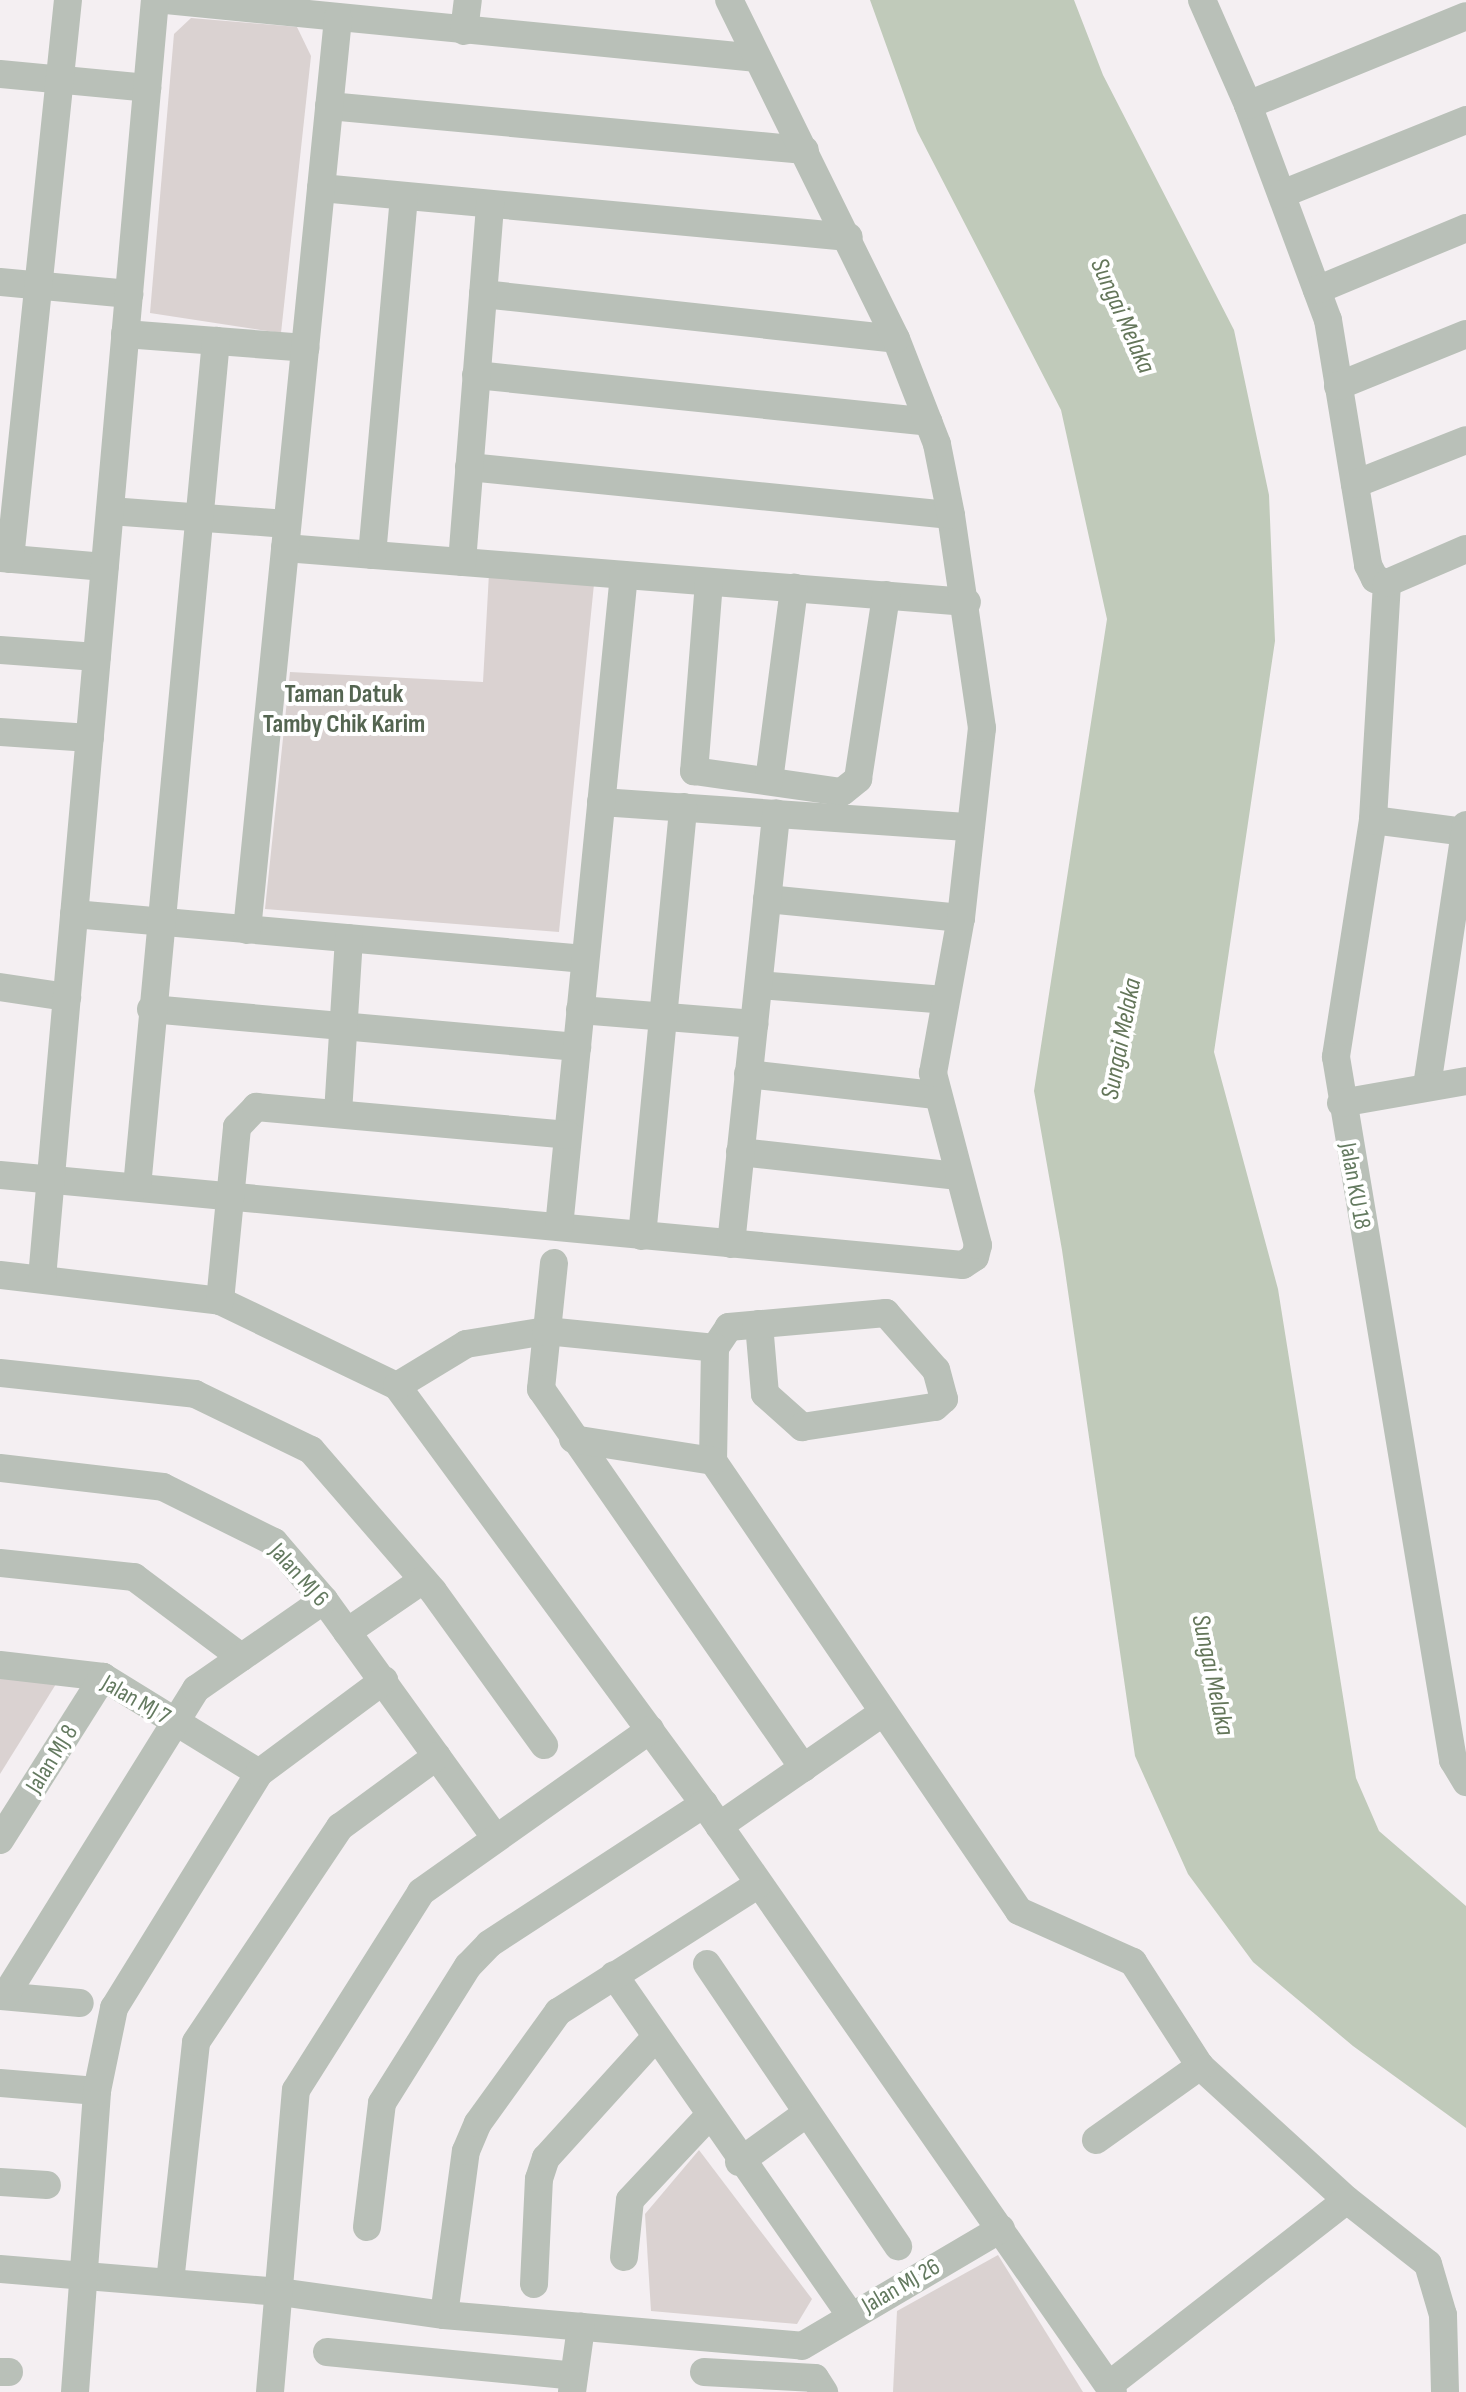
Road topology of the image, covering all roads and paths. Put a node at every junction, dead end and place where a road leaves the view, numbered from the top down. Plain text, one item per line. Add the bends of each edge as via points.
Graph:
1 (68, 0) edge
2 (155, 0) edge
3 (166, 0) edge
4 (468, 0) edge
5 (729, 0) edge
6 (1209, 2) edge
7 (1466, 16) edge
8 (338, 18) junction
9 (464, 31) junction
10 (757, 58) junction
11 (0, 74) edge
12 (61, 80) junction
13 (147, 88) junction
14 (1248, 105) junction
15 (329, 106) junction
16 (1466, 120) edge
17 (805, 150) junction
18 (321, 188) junction
19 (1282, 194) junction
20 (404, 196) junction
21 (490, 204) junction
22 (1466, 228) edge
23 (849, 237) junction
24 (0, 282) edge
25 (38, 285) junction
26 (1317, 290) junction
27 (129, 294) junction
28 (483, 294) junction
29 (125, 334) junction
30 (1466, 334) edge
31 (896, 339) junction
32 (216, 341) junction
33 (305, 348) junction
34 (476, 375) junction
35 (1338, 386) junction
36 (929, 422) junction
37 (1466, 440) edge
38 (469, 467) junction
39 (1355, 484) junction
40 (110, 511) junction
41 (951, 515) junction
42 (199, 517) junction
43 (286, 536) junction
44 (1466, 549) edge
45 (372, 555) junction
46 (5, 558) edge
47 (462, 562) junction
48 (105, 567) junction
49 (624, 575) junction
50 (709, 582) junction
51 (1387, 583) junction
52 (794, 588) junction
53 (886, 595) junction
54 (967, 602) junction
55 (0, 650) edge
56 (97, 657) junction
57 (0, 732) edge
58 (90, 738) junction
59 (769, 781) junction
60 (601, 802) junction
61 (683, 807) junction
62 (776, 813) junction
63 (1373, 820) junction
64 (1466, 825) edge
65 (970, 827) junction
66 (1466, 832) edge
67 (767, 899) junction
68 (74, 914) junction
69 (961, 918) junction
70 (159, 921) junction
71 (247, 930) junction
72 (349, 938) junction
73 (585, 959) junction
74 (759, 985) junction
75 (0, 987) edge
76 (67, 997) junction
77 (944, 1000) junction
78 (151, 1009) junction
79 (580, 1010) junction
80 (660, 1016) junction
81 (754, 1024) junction
82 (344, 1026) junction
83 (577, 1047) junction
84 (748, 1074) junction
85 (1466, 1081) edge
86 (1427, 1086) junction
87 (936, 1095) junction
88 (1341, 1103) junction
89 (338, 1113) junction
90 (568, 1135) junction
91 (740, 1152) junction
92 (0, 1175) edge
93 (959, 1176) junction
94 (51, 1179) junction
95 (137, 1187) junction
96 (230, 1195) junction
97 (559, 1227) junction
98 (642, 1236) junction
99 (731, 1244) junction
100 (554, 1263) dead end
101 (0, 1275) edge
102 (42, 1278) junction
103 (220, 1301) junction
104 (759, 1324) junction
105 (546, 1331) junction
106 (715, 1348) junction
107 (0, 1373) edge
108 (397, 1386) junction
109 (573, 1439) junction
110 (713, 1461) junction
111 (0, 1468) edge
112 (0, 1563) edge
113 (423, 1580) junction
114 (324, 1600) junction
115 (347, 1632) junction
116 (241, 1657) junction
117 (0, 1665) edge
118 (103, 1677) junction
119 (384, 1680) junction
120 (882, 1713) junction
121 (175, 1723) junction
122 (650, 1730) junction
123 (544, 1745) dead end
124 (437, 1756) junction
125 (803, 1768) junction
126 (259, 1773) junction
127 (1466, 1782) edge
128 (712, 1815) junction
129 (495, 1837) junction
130 (0, 1840) edge
131 (759, 1884) junction
132 (707, 1964) dead end
133 (614, 1975) junction
134 (2, 1996) edge
135 (80, 2003) dead end
136 (654, 2039) junction
137 (1200, 2066) junction
138 (0, 2083) edge
139 (97, 2091) junction
140 (807, 2113) junction
141 (708, 2117) junction
142 (1096, 2140) dead end
143 (739, 2162) junction
144 (0, 2182) edge
145 (47, 2185) dead end
146 (1347, 2200) junction
147 (367, 2227) dead end
148 (1001, 2229) junction
149 (898, 2246) dead end
150 (624, 2257) dead end
151 (0, 2269) edge
152 (86, 2274) junction
153 (170, 2282) junction
154 (534, 2284) dead end
155 (280, 2292) junction
156 (444, 2315) junction
157 (850, 2315) junction
158 (581, 2327) junction
159 (707, 2341) junction
160 (327, 2352) dead end
161 (703, 2382) edge
162 (573, 2384) edge
163 (1111, 2389) edge
164 (824, 2390) edge
165 (75, 2392) edge
166 (270, 2392) edge
167 (1445, 2392) edge

1 - 12 street
2 - 13 street
3 - 8 street
4 - 9 street
5 - 10 street
6 - 14 street
7 - 14 street
8 - 9 street
8 - 15 street
9 - 10 street
10 - 17 street
11 - 12 street
12 - 13 street
12 - 25 street
13 - 27 street
14 - 19 street
15 - 17 street
15 - 18 street
16 - 19 street
17 - 23 street
18 - 20 street
18 - 33 street
19 - 26 street
20 - 21 street
20 - 45 street
21 - 23 street
21 - 28 street
22 - 26 street
23 - 31 street
24 - 25 street
25 - 27 street
25 - 46 street
26 - 35 street via 1328,320
27 - 29 street
28 - 31 street
28 - 34 street
29 - 32 street
29 - 40 street
30 - 35 street
31 - 36 street
32 - 33 street
32 - 42 street
33 - 43 street
34 - 36 street
34 - 38 street
35 - 39 street
36 - 41 street
37 - 39 street
38 - 41 street
38 - 47 street
39 - 51 street via 1368,565 1375,579
40 - 42 street
40 - 48 street
41 - 54 street
42 - 43 street
42 - 70 street
43 - 45 street
43 - 71 street
44 - 51 street
45 - 47 street
46 - 48 street
47 - 49 street
48 - 56 street
49 - 50 street
49 - 60 street
50 - 52 street
50 - 59 street via 692,764 698,775
51 - 63 street, Jalan KU 18
52 - 53 street
52 - 59 street
53 - 54 street
53 - 59 street via 854,787 842,792
54 - 65 street via 982,728
55 - 56 street
56 - 58 street
57 - 58 street
58 - 68 street
60 - 61 street
60 - 73 street
61 - 62 street
61 - 80 street
62 - 65 street
62 - 67 street
63 - 66 street
63 - 88 street, Jalan KU 18 via 1336,1057
64 - 66 street
65 - 69 street
66 - 86 street
67 - 69 street
67 - 74 street
68 - 70 street
68 - 76 street
69 - 77 street
70 - 71 street
70 - 78 street
71 - 72 street
72 - 73 street
72 - 82 street
73 - 79 street
74 - 77 street
74 - 81 street
75 - 76 street
76 - 94 street
77 - 87 street via 933,1073
78 - 82 street
78 - 95 street
79 - 80 street
79 - 83 street
80 - 81 street
80 - 98 street
81 - 84 street
82 - 83 street
82 - 89 street
83 - 90 street
84 - 87 street
84 - 91 street
85 - 86 street
86 - 88 street
87 - 93 street
88 - 127 street, Jalan KU 18 via 1453,1760
89 - 90 street
89 - 96 street via 256,1107 246,1113 237,1127
90 - 97 street
91 - 93 street
91 - 99 street
92 - 94 street
93 - 99 street via 978,1245 975,1257 963,1265
94 - 95 street
94 - 102 street
95 - 96 street
96 - 97 street
96 - 103 street
97 - 98 street
98 - 99 street
100 - 105 street
101 - 102 street
102 - 103 street
103 - 108 street
104 - 104 street via 886,1313 936,1370 944,1399 914,1414 802,1427 765,1394
104 - 106 street via 729,1327
105 - 106 street
105 - 108 street via 466,1344
105 - 109 street via 539,1381
106 - 110 street
107 - 113 street via 195,1394 304,1445 327,1465
108 - 122 street
109 - 110 street
109 - 125 street
110 - 120 street
111 - 114 street, Jalan MJ 6 via 163,1487 274,1542
112 - 116 street via 134,1577
113 - 115 street
113 - 123 street
114 - 115 street, Jalan MJ 6
114 - 116 street
115 - 119 street, Jalan MJ 6
116 - 121 street via 196,1689
117 - 118 street, Jalan MJ 7
118 - 121 street, Jalan MJ 7
118 - 130 street, Jalan MJ 8
119 - 124 street, Jalan MJ 6
119 - 126 street
120 - 125 street
120 - 137 street via 1019,1911 1133,1962
121 - 126 street, Jalan MJ 7
121 - 134 street
122 - 128 street
122 - 129 street
124 - 129 street, Jalan MJ 6
124 - 153 street via 340,1827 196,2042
125 - 128 street
126 - 139 street via 114,2008
128 - 131 street
128 - 147 street via 489,1944 468,1966 382,2103
129 - 155 street via 421,1892 296,2090
131 - 133 street
131 - 148 street
132 - 140 street
133 - 136 street
133 - 156 street via 558,2012 478,2123 466,2151
134 - 135 street
136 - 141 street
136 - 154 street via 546,2158 539,2179
137 - 142 street
137 - 146 street
138 - 139 street
139 - 152 street
140 - 143 street
140 - 149 street
141 - 143 street
141 - 150 street via 630,2200
143 - 157 street
144 - 145 street
146 - 163 street
146 - 167 street via 1428,2264 1440,2289
148 - 157 street, Jalan MJ 26
148 - 163 street
151 - 152 street
152 - 153 street
152 - 165 street
153 - 155 street
155 - 156 street
155 - 166 street
156 - 158 street
157 - 159 street, Jalan MJ 26 via 802,2346
158 - 159 street
158 - 162 street
159 - 161 street
160 - 162 street
161 - 164 street via 815,2378

